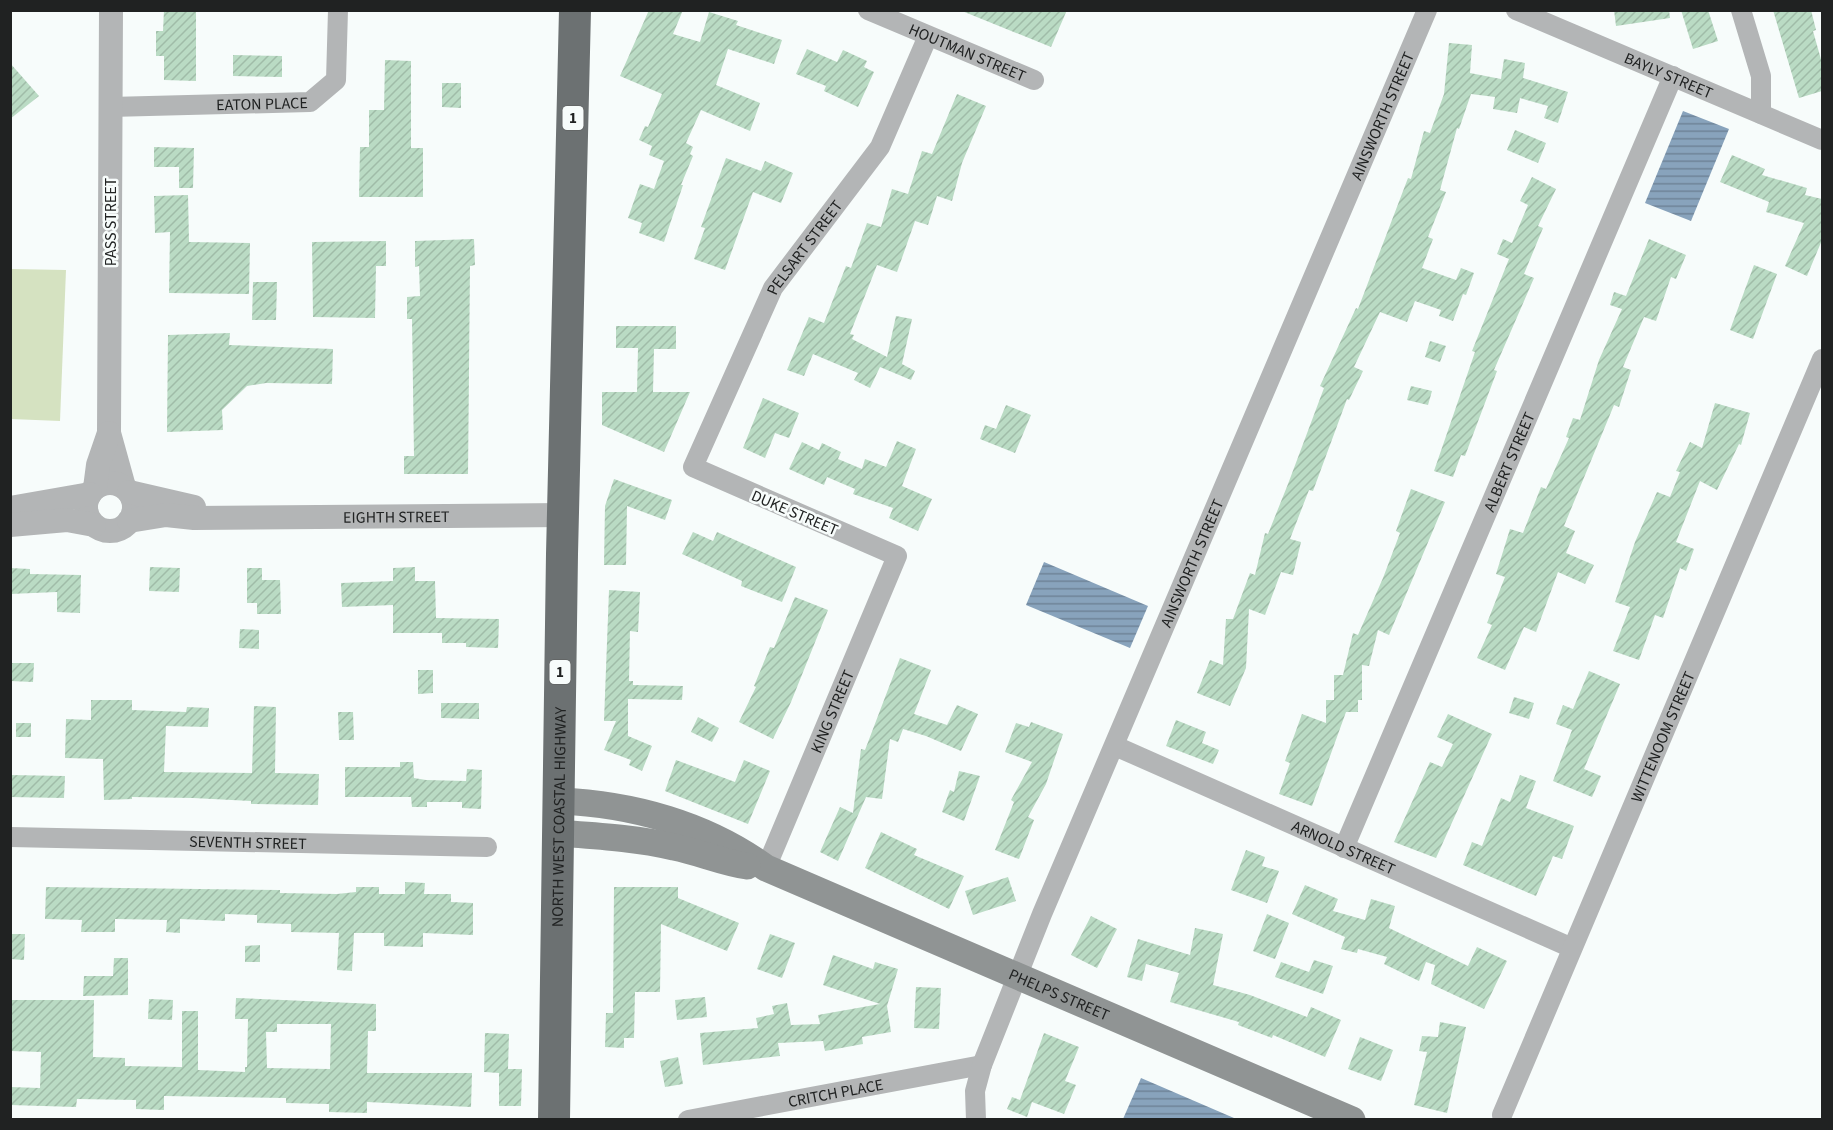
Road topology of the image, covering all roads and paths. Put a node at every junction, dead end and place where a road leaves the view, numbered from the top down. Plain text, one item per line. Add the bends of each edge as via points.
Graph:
1 (111, 10) edge
2 (338, 10) edge
3 (567, 10) edge
4 (575, 10) edge
5 (868, 10) edge
6 (1427, 10) edge
7 (1516, 10) edge
8 (1741, 10) edge
9 (928, 36) junction
10 (1672, 76) junction
11 (1034, 80) dead end
12 (110, 107) junction
13 (1761, 114) junction
14 (1822, 140) edge
15 (570, 225) junction
16 (1822, 359) edge
17 (109, 433) junction
18 (693, 467) joint
19 (127, 490) junction
20 (92, 491) junction
21 (10, 508) edge
22 (563, 515) junction
23 (231, 517) junction
24 (129, 521) junction
25 (10, 525) edge
26 (94, 525) junction
27 (897, 556) joint
28 (1115, 746) junction
29 (559, 801) junction
30 (557, 833) junction
31 (10, 837) edge
32 (487, 846) dead end
33 (1344, 848) junction
34 (766, 868) junction
35 (1572, 948) junction
36 (1017, 977) junction
37 (982, 1065) junction
38 (1502, 1115) dead end
39 (554, 1119) edge
40 (688, 1119) edge
41 (976, 1119) edge
42 (1352, 1119) edge

1 - 12 street, PASS STREET
2 - 12 street, EATON PLACE via 336,80 310,102
3 - 15 highway, NORTH WEST COASTAL HIGHWAY / 1
4 - 15 highway, NORTH WEST COASTAL HIGHWAY / 1
5 - 9 street, HOUTMAN STREET
6 - 28 street, AINSWORTH STREET
7 - 10 street, BAYLY STREET
8 - 13 street via 1761,76
9 - 11 street, HOUTMAN STREET
9 - 18 street, PELSART STREET via 880,147 773,288
10 - 13 street, BAYLY STREET
10 - 33 street, ALBERT STREET
12 - 17 street, PASS STREET
13 - 14 street, BAYLY STREET
15 - 22 highway, NORTH WEST COASTAL HIGHWAY / 1
16 - 35 street, WITTENOOM STREET
17 - 19 street, PASS STREET
17 - 20 street, PASS STREET
18 - 27 street, DUKE STREET
19 - 20 street via 110,483
19 - 23 street, EIGHTH STREET
19 - 24 street via 134,506
20 - 21 street
20 - 26 street via 86,510
22 - 23 street, EIGHTH STREET
22 - 29 highway, NORTH WEST COASTAL HIGHWAY / 1
23 - 24 street, EIGHTH STREET via 166,515
24 - 26 street via 116,530
25 - 26 street via 67,520
27 - 34 street, KING STREET
28 - 33 street, ARNOLD STREET
28 - 36 street, AINSWORTH STREET
29 - 30 highway, NORTH WEST COASTAL HIGHWAY / 1
29 - 34 main road, PHELPS STREET via 642,810 746,854
30 - 34 main road, PHELPS STREET via 624,838 676,847 726,863
30 - 39 highway, NORTH WEST COASTAL HIGHWAY / 1
31 - 32 street, SEVENTH STREET
33 - 35 street, ARNOLD STREET
34 - 36 main road, PHELPS STREET
35 - 38 street, WITTENOOM STREET
36 - 37 street, AINSWORTH STREET
36 - 42 main road, PHELPS STREET
37 - 40 street, CRITCH PLACE
37 - 41 street, AINSWORTH STREET via 975,1091

